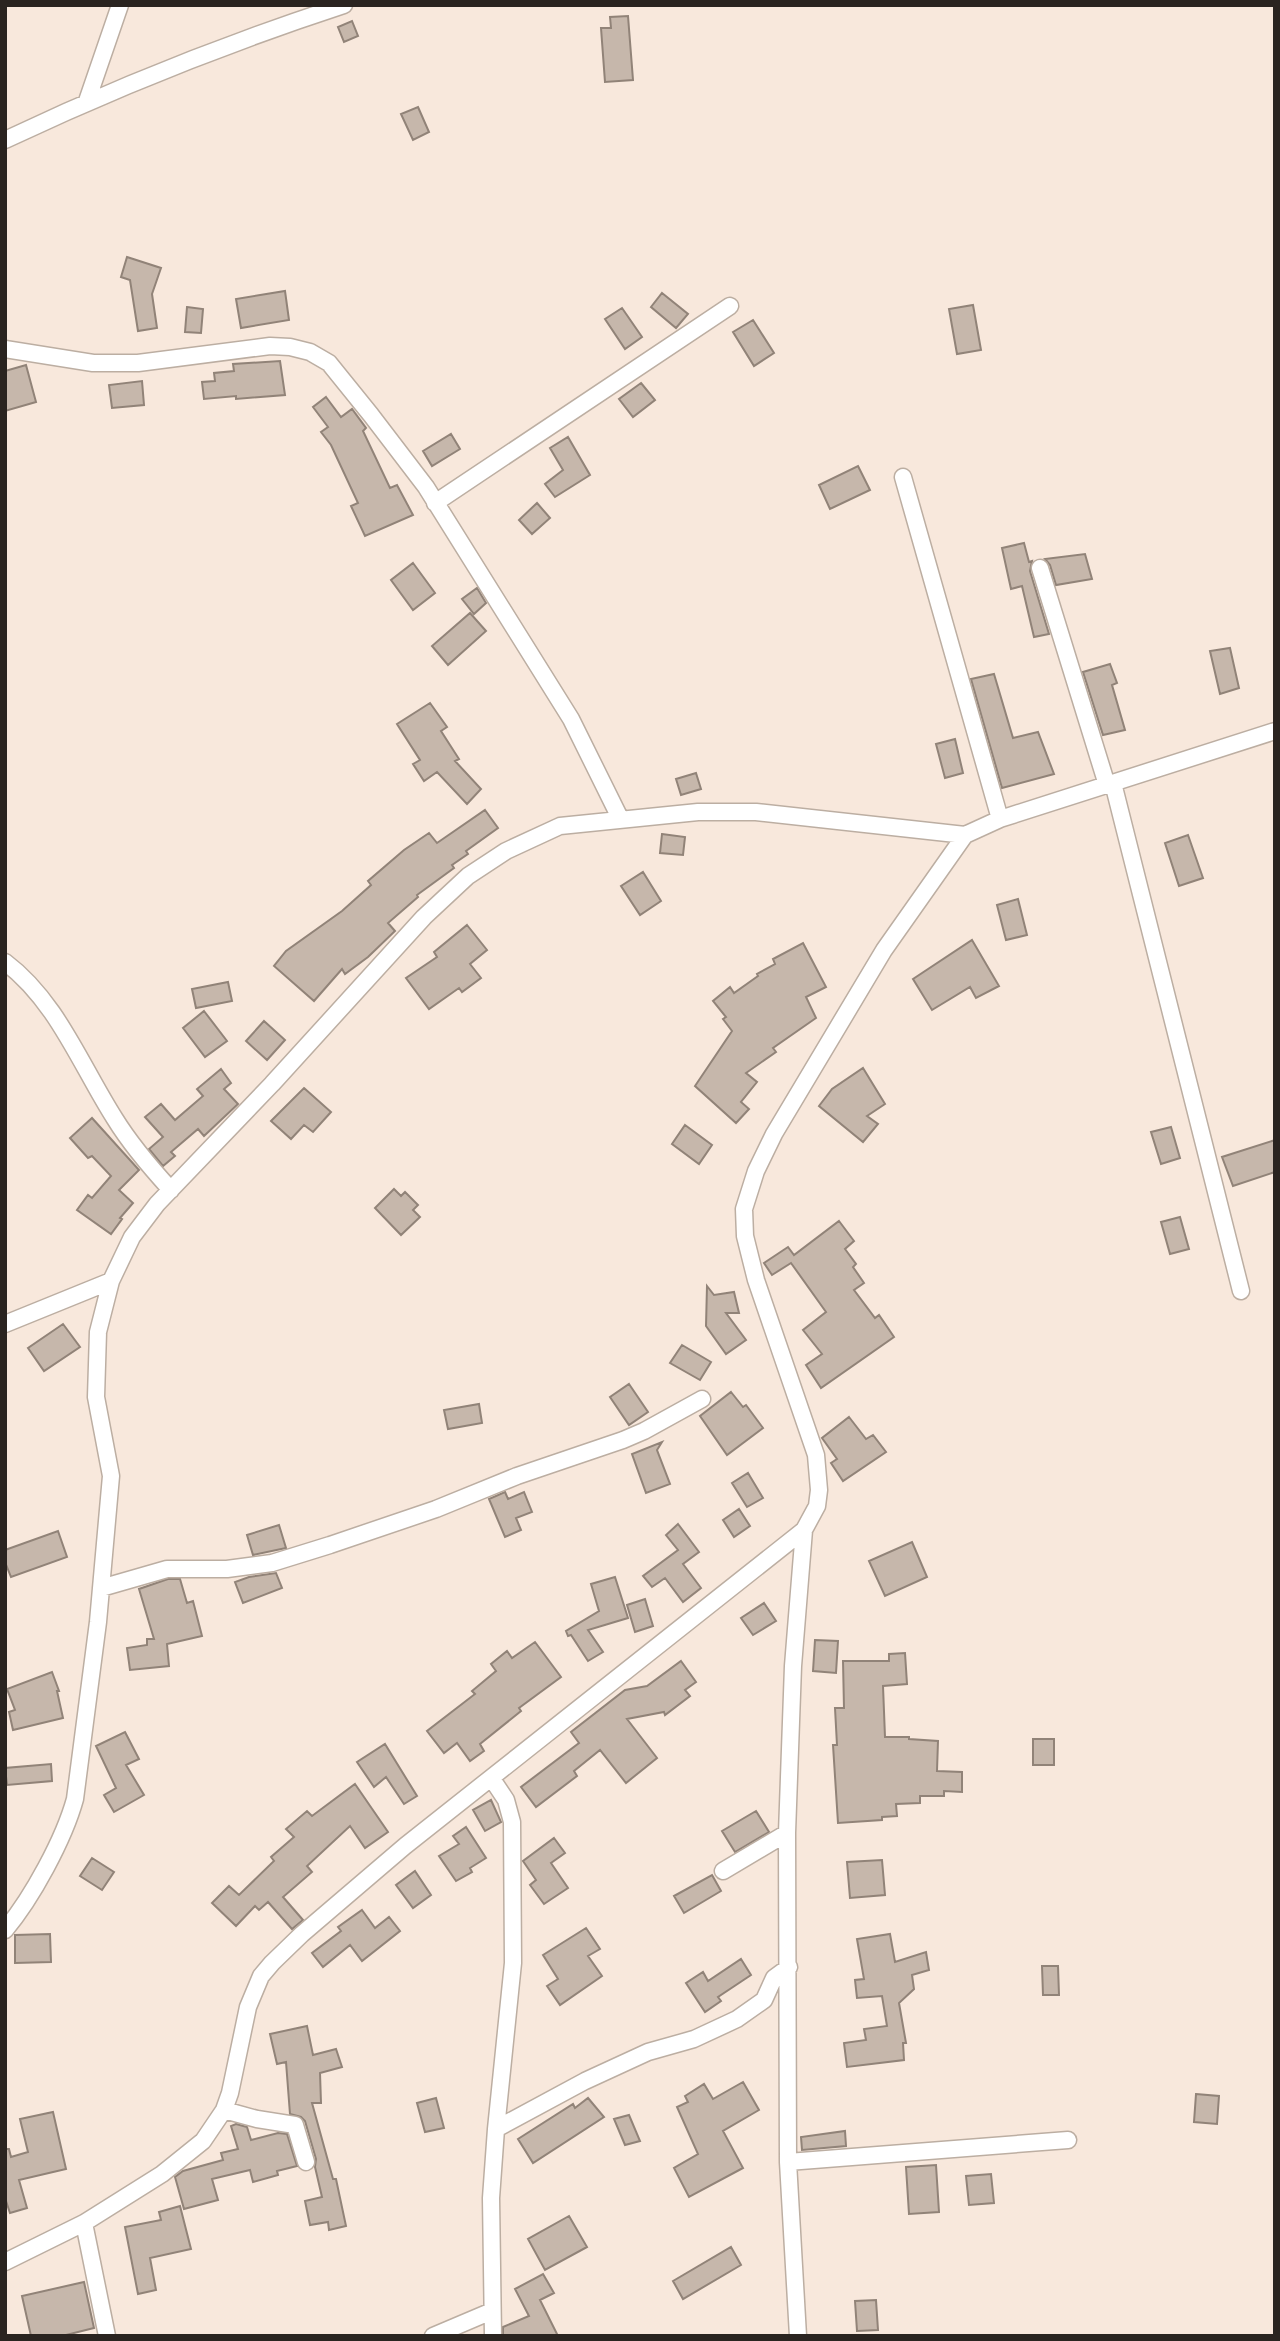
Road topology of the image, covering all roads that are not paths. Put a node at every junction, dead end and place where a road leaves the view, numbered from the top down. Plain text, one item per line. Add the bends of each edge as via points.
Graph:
1 (120, 5) edge
2 (344, 5) edge
3 (88, 101) junction
4 (5, 139) edge
5 (730, 306) dead end
6 (5, 349) edge
7 (903, 477) dead end
8 (435, 503) junction
9 (1040, 568) dead end
10 (1275, 731) edge
11 (1110, 784) junction
12 (620, 818) junction
13 (1000, 819) junction
14 (965, 835) junction
15 (5, 962) edge
16 (171, 1190) junction
17 (111, 1281) junction
18 (1241, 1291) dead end
19 (5, 1324) edge
20 (702, 1399) dead end
21 (804, 1530) junction
22 (101, 1588) junction
23 (492, 1779) junction
24 (787, 1833) junction
25 (723, 1871) dead end
26 (5, 1930) edge
27 (789, 1967) junction
28 (224, 2110) junction
29 (496, 2129) junction
30 (1068, 2140) dead end
31 (306, 2162) dead end
32 (788, 2162) junction
33 (84, 2223) junction
34 (5, 2262) edge
35 (492, 2311) junction
36 (107, 2336) edge
37 (433, 2336) edge
38 (493, 2336) edge
39 (799, 2336) edge

1 - 3 street
2 - 3 street
3 - 4 street
5 - 8 street
6 - 8 street via 93,363 138,363 270,346 310,352 329,363 344,380
7 - 13 street
8 - 12 street via 571,719
9 - 11 street
10 - 11 street
11 - 13 street
11 - 18 street
12 - 14 street via 698,811 756,812
12 - 16 street via 560,826 506,851 468,876 424,917
13 - 14 street
14 - 21 street via 884,950 801,1087 756,1171 744,1209 745,1236 756,1280 816,1455 817,1506
15 - 16 street via 41,995 114,1118
16 - 17 street via 132,1237
17 - 19 street
17 - 22 street via 98,1332 96,1397 111,1476
20 - 22 street via 623,1440 330,1545 271,1563 167,1569
21 - 23 street
21 - 24 street
22 - 26 street via 75,1800 58,1843
23 - 28 street via 312,1925 261,1976 248,2007
23 - 29 street via 506,1800 512,1822 513,1963
24 - 25 street
24 - 27 street
27 - 29 street via 774,1978 764,2000 737,2019 694,2039 648,2052
27 - 32 street
28 - 31 street via 295,2126
28 - 33 street via 203,2141 180,2161
29 - 35 street
30 - 32 street
32 - 39 street
33 - 34 street
33 - 36 street
35 - 37 street
35 - 38 street

